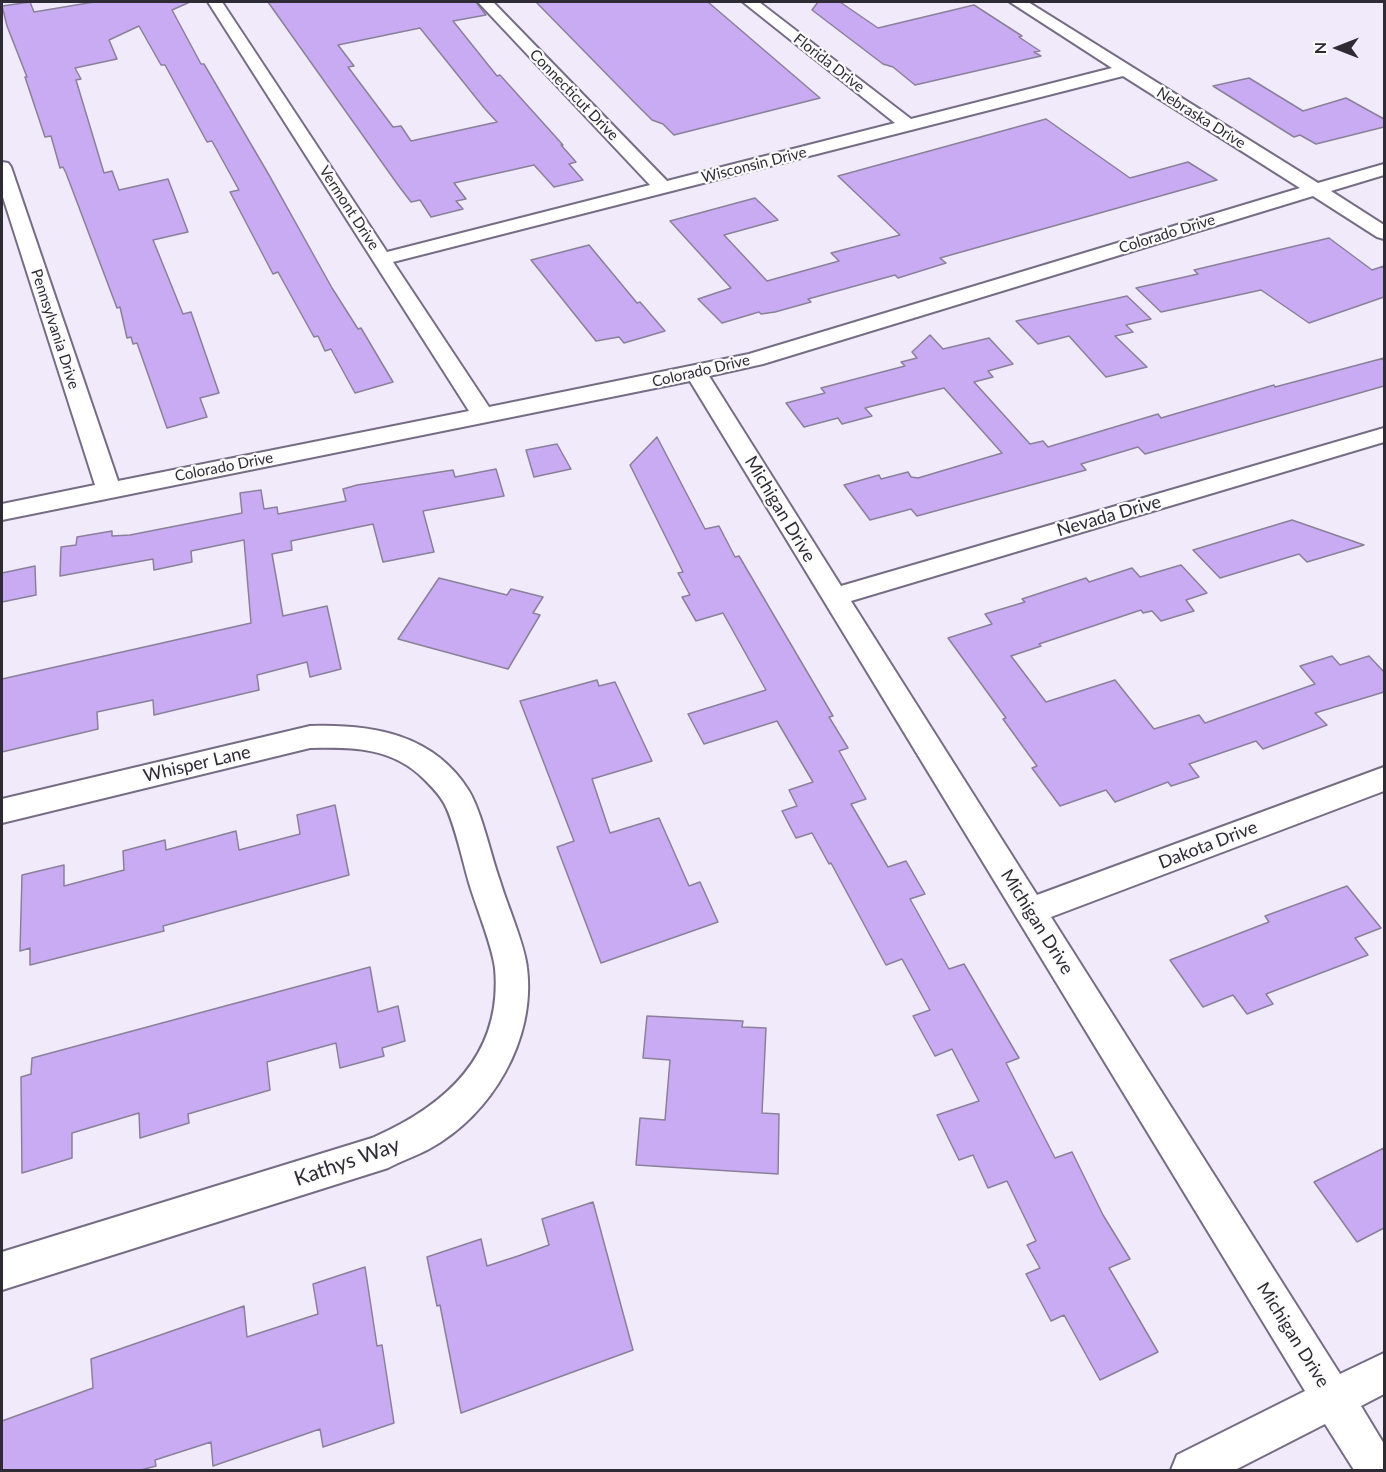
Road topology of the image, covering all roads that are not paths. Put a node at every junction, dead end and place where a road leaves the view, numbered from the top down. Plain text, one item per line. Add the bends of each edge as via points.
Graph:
1 (215, 2) edge
2 (485, 2) edge
3 (750, 2) edge
4 (1018, 2) edge
5 (1125, 70) junction
6 (908, 125) junction
7 (2, 167) edge
8 (1384, 169) edge
9 (663, 188) junction
10 (1315, 189) junction
11 (1384, 233) edge
12 (382, 259) junction
13 (696, 373) junction
14 (483, 416) junction
15 (1384, 435) edge
16 (109, 490) junction
17 (2, 512) edge
18 (834, 597) junction
19 (394, 744) joint
20 (1384, 779) edge
21 (2, 811) edge
22 (1031, 911) junction
23 (2, 1271) edge
24 (1384, 1373) edge
25 (1332, 1399) junction
26 (1192, 1470) edge
27 (1377, 1470) edge

1 - 12 street, Vermont Drive
2 - 9 street, Connecticut Drive
3 - 6 street, Florida Drive
4 - 5 street, Nebraska Drive
5 - 6 street, Wisconsin Drive
5 - 10 street, Nebraska Drive
6 - 9 street, Wisconsin Drive
7 - 16 street, Pennsylvania Drive
8 - 10 street, Colorado Drive
9 - 12 street, Wisconsin Drive
10 - 11 street, Nebraska Drive
10 - 13 street, Colorado Drive via 756,359
12 - 14 street, Vermont Drive
13 - 14 street, Colorado Drive
13 - 18 street, Michigan Drive
14 - 16 street, Colorado Drive
15 - 18 street, Nevada Drive
16 - 17 street, Colorado Drive
18 - 22 street, Michigan Drive
19 - 21 street, Whisper Lane via 344,735 310,737
19 - 23 street, Kathys Way via 422,758 443,777 458,799 511,966 512,1002 504,1038 484,1076 455,1108 418,1136 375,1155
20 - 22 street, Dakota Drive
22 - 25 street, Michigan Drive
24 - 25 street
25 - 26 street
25 - 27 street, Michigan Drive

